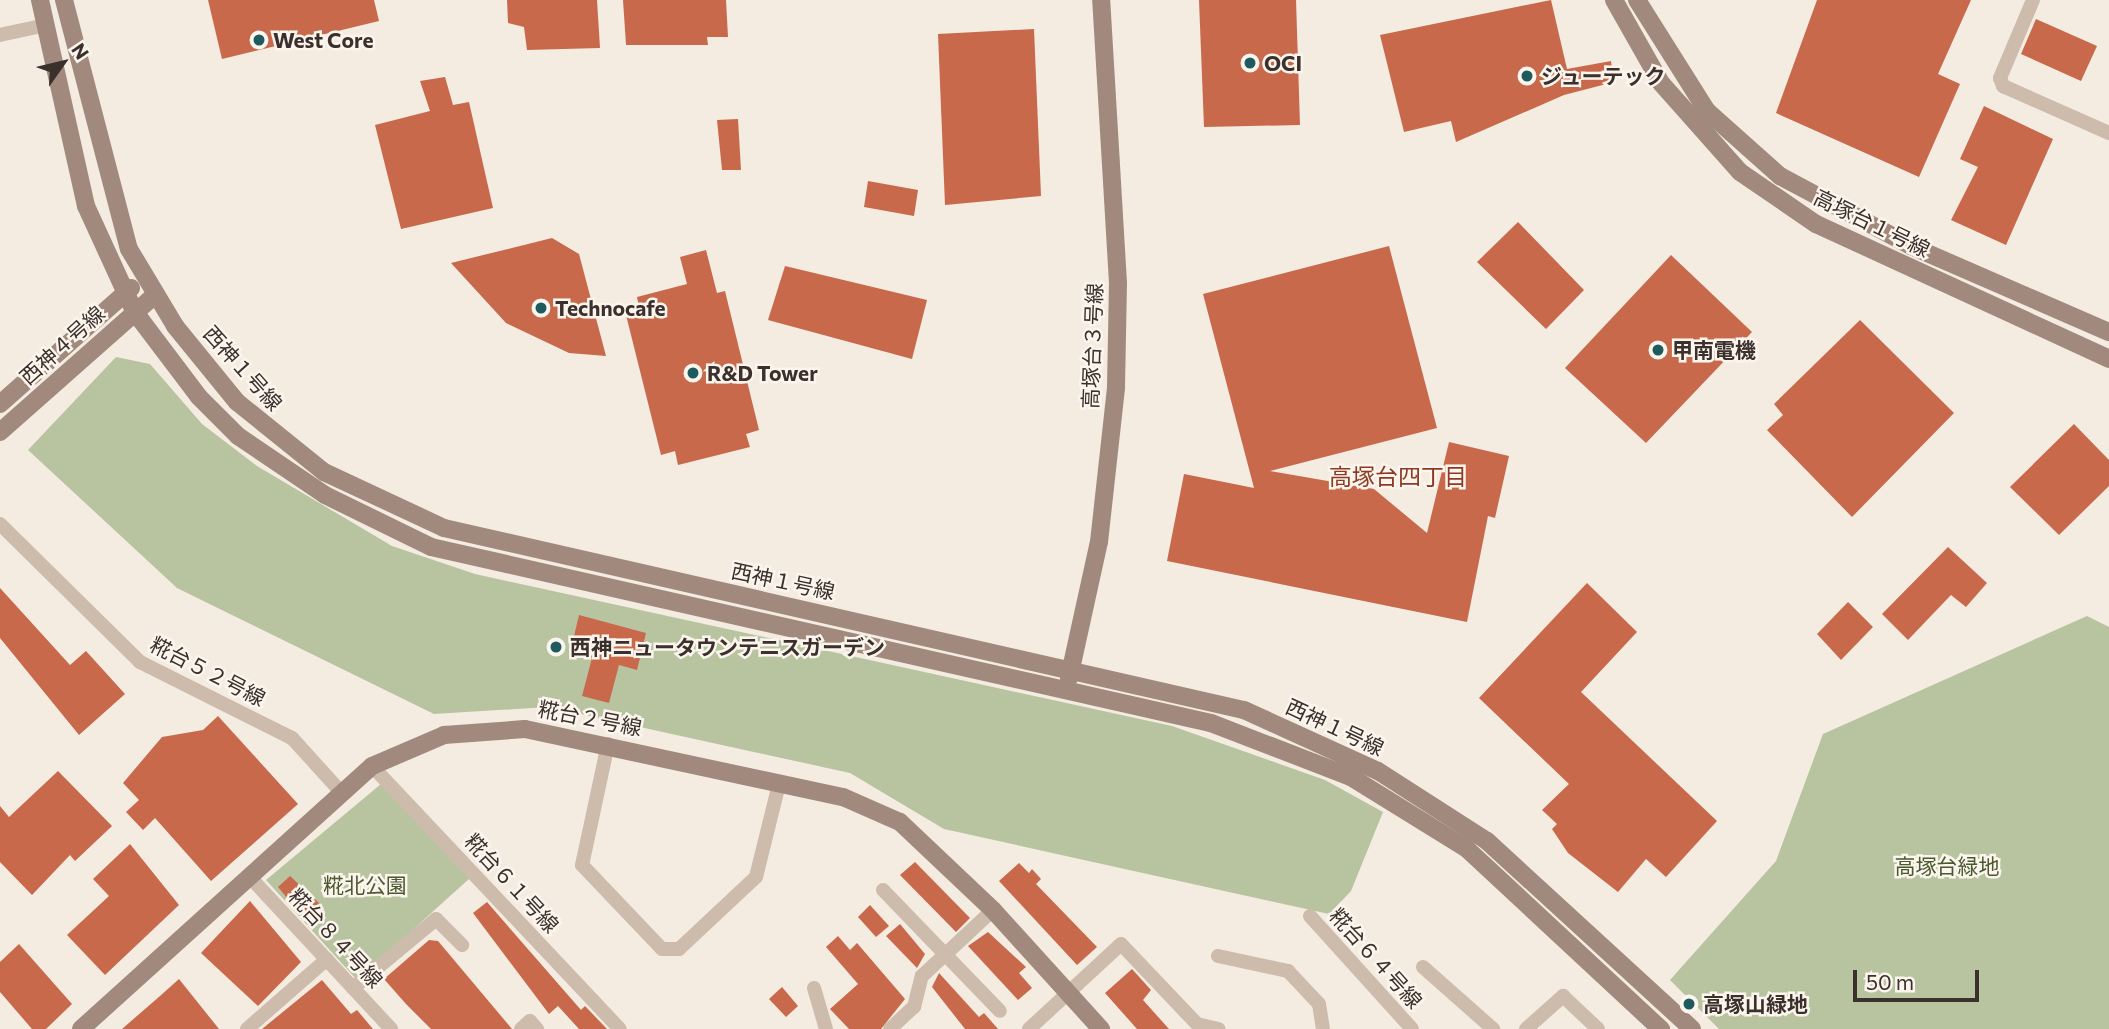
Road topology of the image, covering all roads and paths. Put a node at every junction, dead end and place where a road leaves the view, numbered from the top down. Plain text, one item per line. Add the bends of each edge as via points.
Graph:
1 (40, 0) edge
2 (64, 0) edge
3 (1101, 0) edge
4 (1614, 0) edge
5 (1637, 0) edge
6 (2033, 0) edge
7 (46, 25) junction
8 (0, 35) edge
9 (2109, 133) edge
10 (146, 277) junction
11 (124, 293) junction
12 (156, 294) junction
13 (134, 311) junction
14 (2109, 332) edge
15 (2109, 359) edge
16 (0, 404) edge
17 (0, 432) edge
18 (0, 524) edge
19 (1072, 668) junction
20 (1067, 689) junction
21 (608, 744) junction
22 (372, 766) junction
23 (779, 784) junction
24 (340, 791) junction
25 (249, 876) junction
26 (883, 890) dead end
27 (993, 910) junction
28 (1310, 916) dead end
29 (462, 945) dead end
30 (947, 953) junction
31 (1218, 957) dead end
32 (327, 958) junction
33 (1423, 967) dead end
34 (353, 988) junction
35 (814, 988) dead end
36 (1068, 993) junction
37 (1000, 1011) dead end
38 (80, 1029) edge
39 (247, 1029) edge
40 (391, 1029) edge
41 (521, 1029) edge
42 (537, 1029) edge
43 (620, 1029) edge
44 (826, 1029) edge
45 (890, 1029) edge
46 (1029, 1029) edge
47 (1101, 1029) edge
48 (1218, 1029) edge
49 (1322, 1029) edge
50 (1412, 1029) edge
51 (1493, 1029) edge
52 (1526, 1029) edge
53 (1598, 1029) edge
54 (1661, 1029) edge
55 (1692, 1029) edge

1 - 7 street, 西神１号線
2 - 10 street, 西神１号線 via 129,248
3 - 19 street, 高塚台３号線 via 1118,283 1116,387 1099,542
4 - 15 street, 高塚台１号線 via 1661,83 1740,172 1816,224
5 - 14 street, 高塚台１号線 via 1707,111 1780,176 1911,246
6 - 9 street via 2000,78 2003,86
7 - 8 street
7 - 11 street, 西神１号線 via 86,206
10 - 11 street, 西神４号線
10 - 12 street, 西神１号線
11 - 13 street, 西神１号線
11 - 16 street, 西神４号線
12 - 13 street, 西神４号線
12 - 19 street, 西神１号線 via 237,402 324,472 371,499 511,544
13 - 17 street, 西神４号線
13 - 20 street, 西神１号線 via 199,397 238,436 368,520 431,547
18 - 24 street, 糀台５２号線 via 140,662 292,738
19 - 20 street, 高塚台３号線
19 - 55 street, 西神１号線 via 1244,710 1378,771 1487,841
20 - 54 street, 西神１号線 via 1211,723 1350,778 1467,849
21 - 22 street, 糀台２号線 via 525,729 444,735
21 - 23 street, 糀台２号線
21 - 23 street via 582,865 662,949 679,949 756,877
22 - 24 street, 糀台２号線
22 - 43 street, 糀台６１号線
23 - 27 street, 糀台２号線 via 843,797 900,822
24 - 25 street, 糀台２号線
25 - 32 street, 糀台８４号線
25 - 38 street, 糀台２号線
26 - 30 street
27 - 30 street
27 - 36 street, 糀台２号線
28 - 50 street, 糀台６４号線
29 - 34 street via 436,919
30 - 37 street
30 - 45 street via 922,976 914,1007
31 - 49 street via 1288,971 1319,1004
32 - 34 street, 糀台８４号線
32 - 39 street
33 - 51 street
34 - 40 street, 糀台８４号線
35 - 44 street
36 - 46 street
36 - 47 street, 糀台２号線
36 - 48 street via 1121,944 1197,1024
41 - 42 street via 530,1021
52 - 53 street via 1563,996

